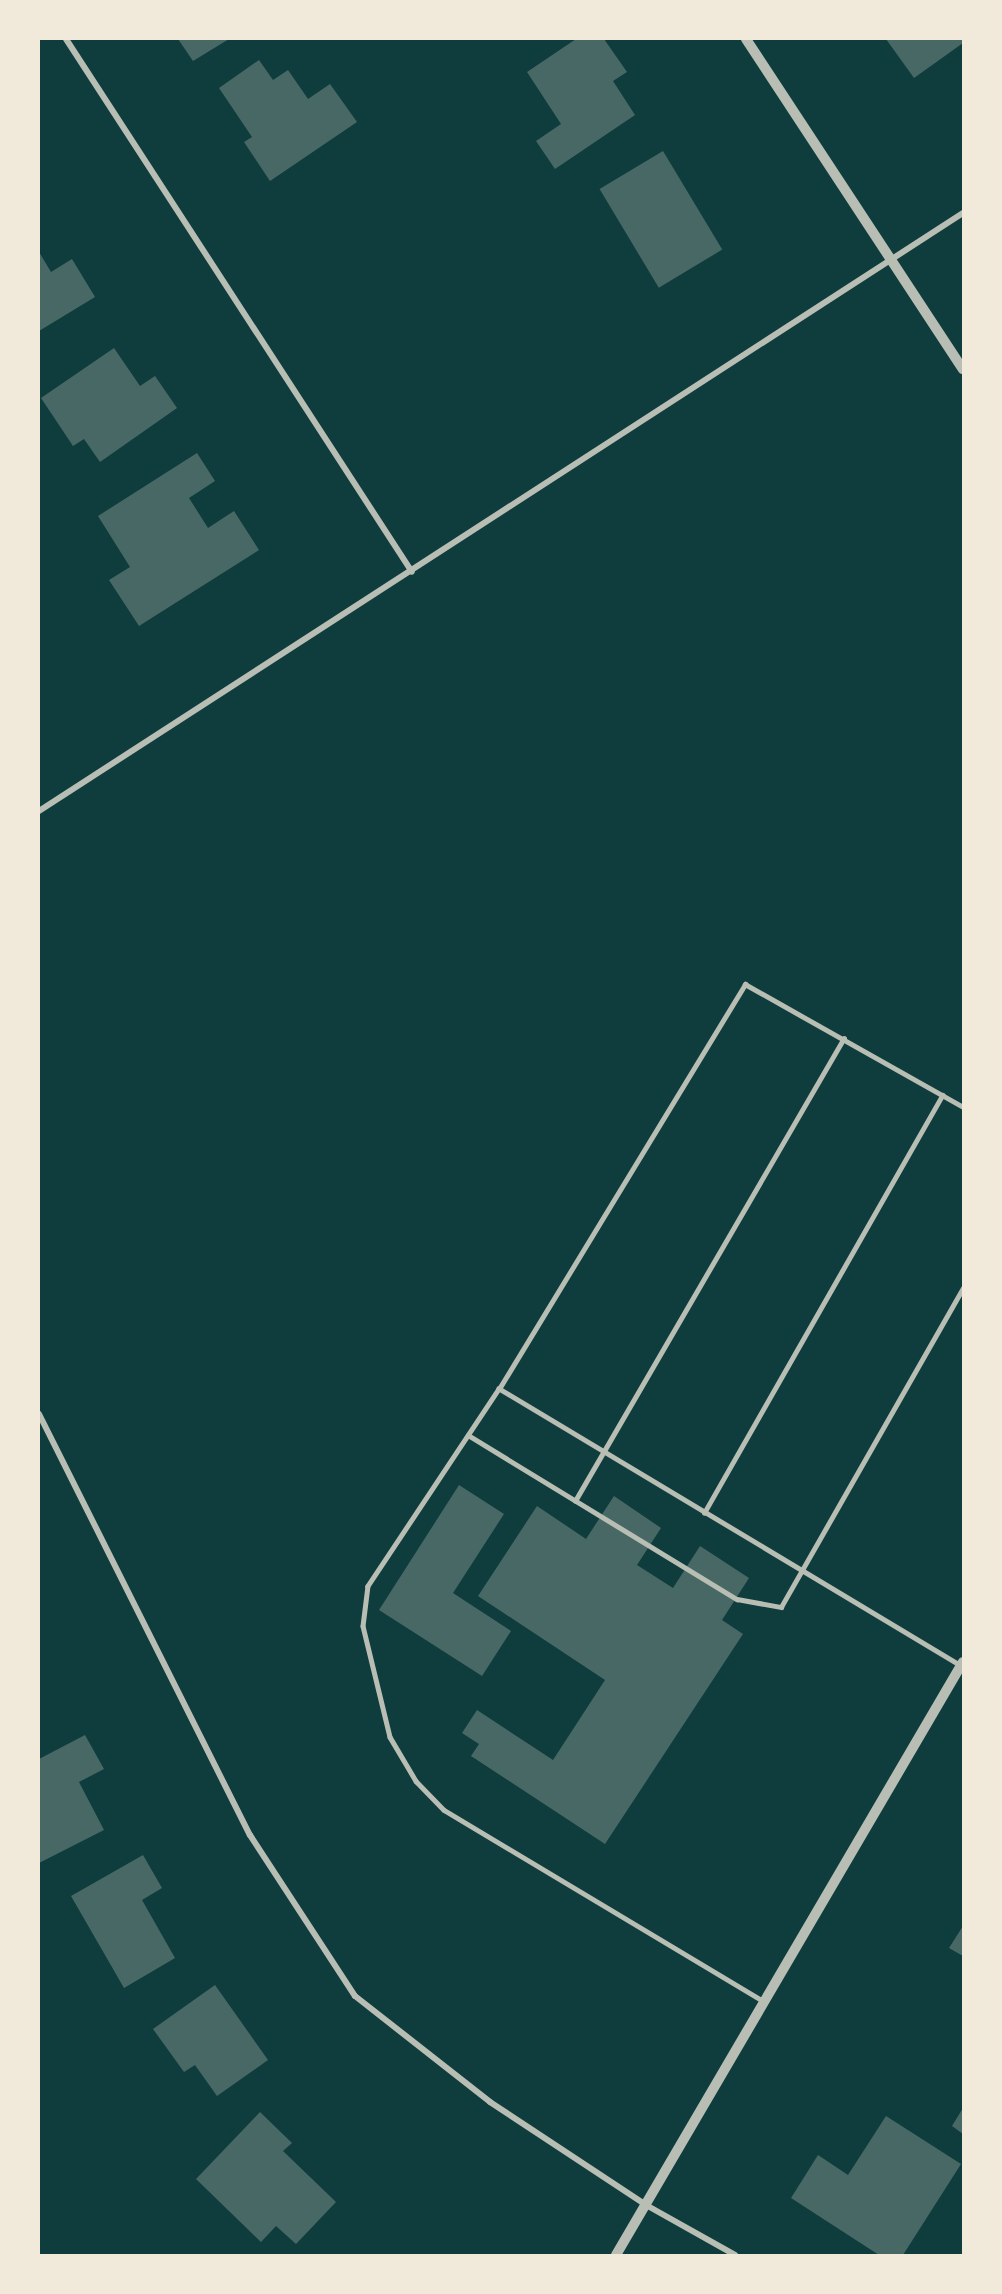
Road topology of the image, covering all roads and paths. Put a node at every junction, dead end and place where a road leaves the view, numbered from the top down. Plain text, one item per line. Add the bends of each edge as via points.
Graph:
1 (66, 39) edge
2 (746, 39) edge
3 (963, 213) edge
4 (891, 260) junction
5 (963, 369) edge
6 (412, 572) junction
7 (39, 811) edge
8 (844, 1038) junction
9 (942, 1095) junction
10 (963, 1107) edge
11 (963, 1288) edge
12 (499, 1389) junction
13 (39, 1414) edge
14 (468, 1436) junction
15 (603, 1452) junction
16 (575, 1501) junction
17 (704, 1513) junction
18 (800, 1570) junction
19 (962, 1664) edge
20 (765, 2002) junction
21 (646, 2205) junction
22 (616, 2255) edge
23 (735, 2255) edge

1 - 6 street
2 - 4 street
3 - 4 street
4 - 5 street
4 - 6 street
6 - 7 street
8 - 9 lane
8 - 12 lane via 745,984
8 - 15 lane
9 - 10 lane
9 - 17 lane
11 - 18 lane
12 - 14 lane
12 - 15 lane
13 - 21 street via 250,1835 355,1996 490,2102
14 - 16 lane
14 - 20 lane via 368,1586 363,1626 390,1737 416,1781 444,1810
15 - 16 lane
15 - 17 lane
16 - 18 lane via 737,1599 781,1607
17 - 18 lane
18 - 19 lane
19 - 20 street
20 - 21 street
21 - 22 street
21 - 23 street

